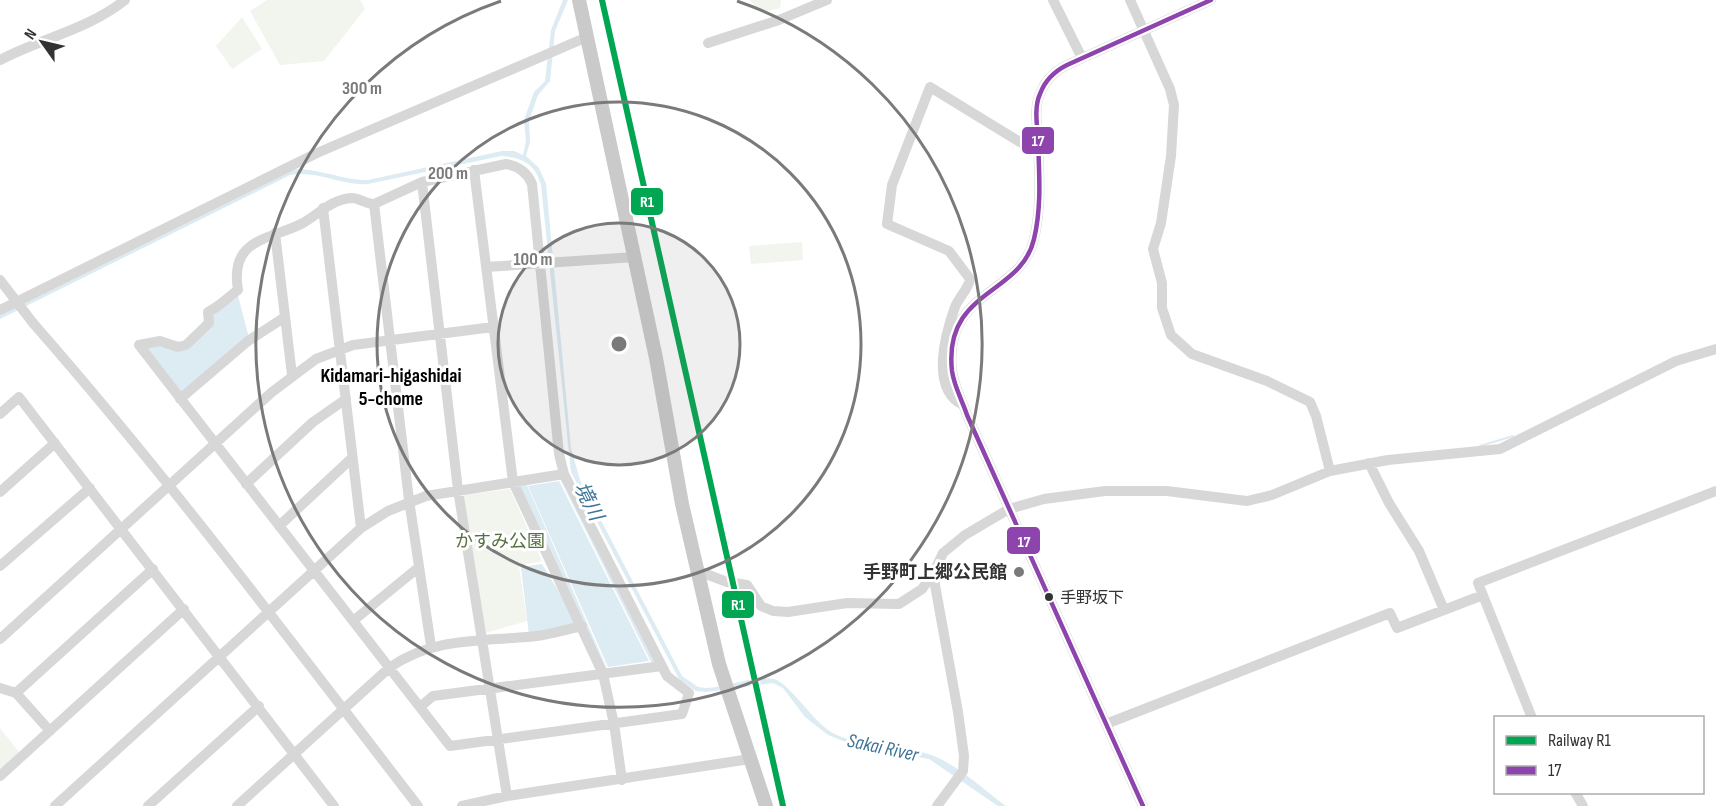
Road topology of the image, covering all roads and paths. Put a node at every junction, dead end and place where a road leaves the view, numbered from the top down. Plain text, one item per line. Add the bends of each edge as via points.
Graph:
1 (125, 0) edge
2 (579, 0) edge
3 (827, 0) edge
4 (1053, 0) edge
5 (1130, 0) edge
6 (1211, 0) edge
7 (1145, 31) junction
8 (587, 37) junction
9 (708, 44) dead end
10 (1082, 58) junction
11 (0, 60) edge
12 (1038, 153) junction
13 (474, 170) junction
14 (422, 183) junction
15 (374, 204) junction
16 (323, 208) junction
17 (275, 233) junction
18 (635, 257) junction
19 (540, 263) junction
20 (486, 267) junction
21 (0, 280) edge
22 (0, 310) edge
23 (285, 317) junction
24 (493, 327) junction
25 (440, 333) junction
26 (390, 339) junction
27 (340, 349) junction
28 (1716, 349) edge
29 (292, 375) junction
30 (180, 399) junction
31 (346, 399) junction
32 (963, 405) junction
33 (0, 414) edge
34 (55, 443) junction
35 (215, 444) junction
36 (352, 458) junction
37 (1369, 463) junction
38 (1330, 471) junction
39 (564, 474) junction
40 (513, 482) junction
41 (246, 484) junction
42 (168, 485) junction
43 (90, 488) junction
44 (458, 490) junction
45 (1716, 491) edge
46 (0, 492) edge
47 (409, 500) junction
48 (1009, 508) junction
49 (279, 526) junction
50 (122, 528) junction
51 (361, 528) junction
52 (0, 566) edge
53 (419, 567) junction
54 (153, 569) junction
55 (314, 571) junction
56 (698, 571) junction
57 (933, 574) junction
58 (1482, 595) junction
59 (184, 609) junction
60 (1444, 610) junction
61 (267, 613) junction
62 (353, 621) junction
63 (582, 626) junction
64 (482, 638) junction
65 (0, 639) edge
66 (431, 646) junction
67 (221, 655) junction
68 (662, 666) junction
69 (389, 668) junction
70 (603, 674) junction
71 (0, 688) edge
72 (490, 689) junction
73 (16, 693) junction
74 (259, 706) junction
75 (420, 707) junction
76 (343, 709) junction
77 (1532, 716) edge
78 (614, 724) junction
79 (1106, 724) junction
80 (50, 731) junction
81 (497, 739) junction
82 (296, 753) junction
83 (750, 759) junction
84 (0, 776) edge
85 (622, 780) junction
86 (507, 796) junction
87 (68, 802) edge
88 (332, 805) edge
89 (55, 806) edge
90 (148, 806) edge
91 (237, 806) edge
92 (418, 806) edge
93 (462, 806) edge
94 (766, 806) edge
95 (937, 806) edge
96 (1143, 806) edge

1 - 11 street via 81,28
2 - 8 main road
3 - 9 street
4 - 10 street
5 - 7 street
6 - 7 street
7 - 10 street
7 - 38 street via 1174,105 1171,156 1153,249 1162,283 1162,308 1171,335 1192,354 1267,381 1310,402
8 - 18 main road
8 - 22 street via 317,153
10 - 12 street via 1060,69 1040,92
12 - 32 street via 1038,215 1030,250 1014,273 969,308 957,333 952,371
12 - 32 street via 930,87 892,185 887,224 949,251 970,279 955,306 943,371 954,401
13 - 14 street
13 - 19 street via 506,164 519,167 530,177
13 - 20 street
14 - 15 street
14 - 25 street
15 - 16 street via 351,198
15 - 26 street
16 - 17 street via 290,230
16 - 27 street
17 - 23 street
17 - 30 street via 260,238 246,251 235,275 238,290 208,312 209,322 186,345 178,347 160,341 139,345
18 - 19 street
18 - 56 main road
19 - 20 street
19 - 39 street
20 - 24 street
21 - 42 street, bridge
23 - 29 street
23 - 30 street via 248,341
24 - 25 street
24 - 40 street
25 - 26 street
25 - 44 street
26 - 27 street
26 - 47 street
27 - 29 street
27 - 31 street
28 - 37 street via 1676,361 1500,449
29 - 35 street
30 - 35 street
31 - 36 street
31 - 41 street via 314,422
32 - 48 street
33 - 34 street via 19,397
34 - 43 street
34 - 46 street
35 - 41 street
35 - 42 street
36 - 49 street
36 - 51 street
37 - 38 street
37 - 60 street via 1419,551
38 - 48 street via 1247,501 1167,491 1105,491
39 - 40 street
39 - 68 street
40 - 44 street
40 - 63 street
41 - 49 street
42 - 50 street
42 - 61 street
43 - 50 street
43 - 52 street
44 - 47 street
44 - 64 street
45 - 58 street via 1478,583
47 - 51 street
47 - 53 street
48 - 57 street via 943,553
48 - 79 street
49 - 55 street
50 - 54 street
50 - 65 street
51 - 55 street
53 - 62 street
53 - 66 street
54 - 59 street
54 - 73 street
55 - 61 street
55 - 62 street
56 - 57 street via 747,585 761,606 788,612 847,603 899,604 922,589
56 - 83 main road via 719,664
57 - 95 street via 960,722 960,775
58 - 60 street
58 - 77 street
59 - 67 street
59 - 80 street
60 - 79 street via 1397,628 1389,613
61 - 67 street
61 - 76 street
62 - 69 street
63 - 64 street via 529,637
63 - 70 street
64 - 66 street
64 - 72 street
66 - 69 street
67 - 74 street
67 - 87 street
68 - 70 street
68 - 78 street via 673,682 689,693 682,714
69 - 75 street
69 - 76 street
70 - 72 street
70 - 78 street
71 - 73 street
72 - 75 street via 432,696
72 - 81 street
73 - 80 street
74 - 82 street
74 - 90 street
75 - 81 street via 450,746
76 - 82 street
76 - 92 street
78 - 81 street
78 - 85 street
79 - 96 street
80 - 84 street
81 - 86 street
82 - 88 street
82 - 91 street
83 - 85 street
83 - 94 main road
85 - 86 street
86 - 93 street
87 - 89 street

